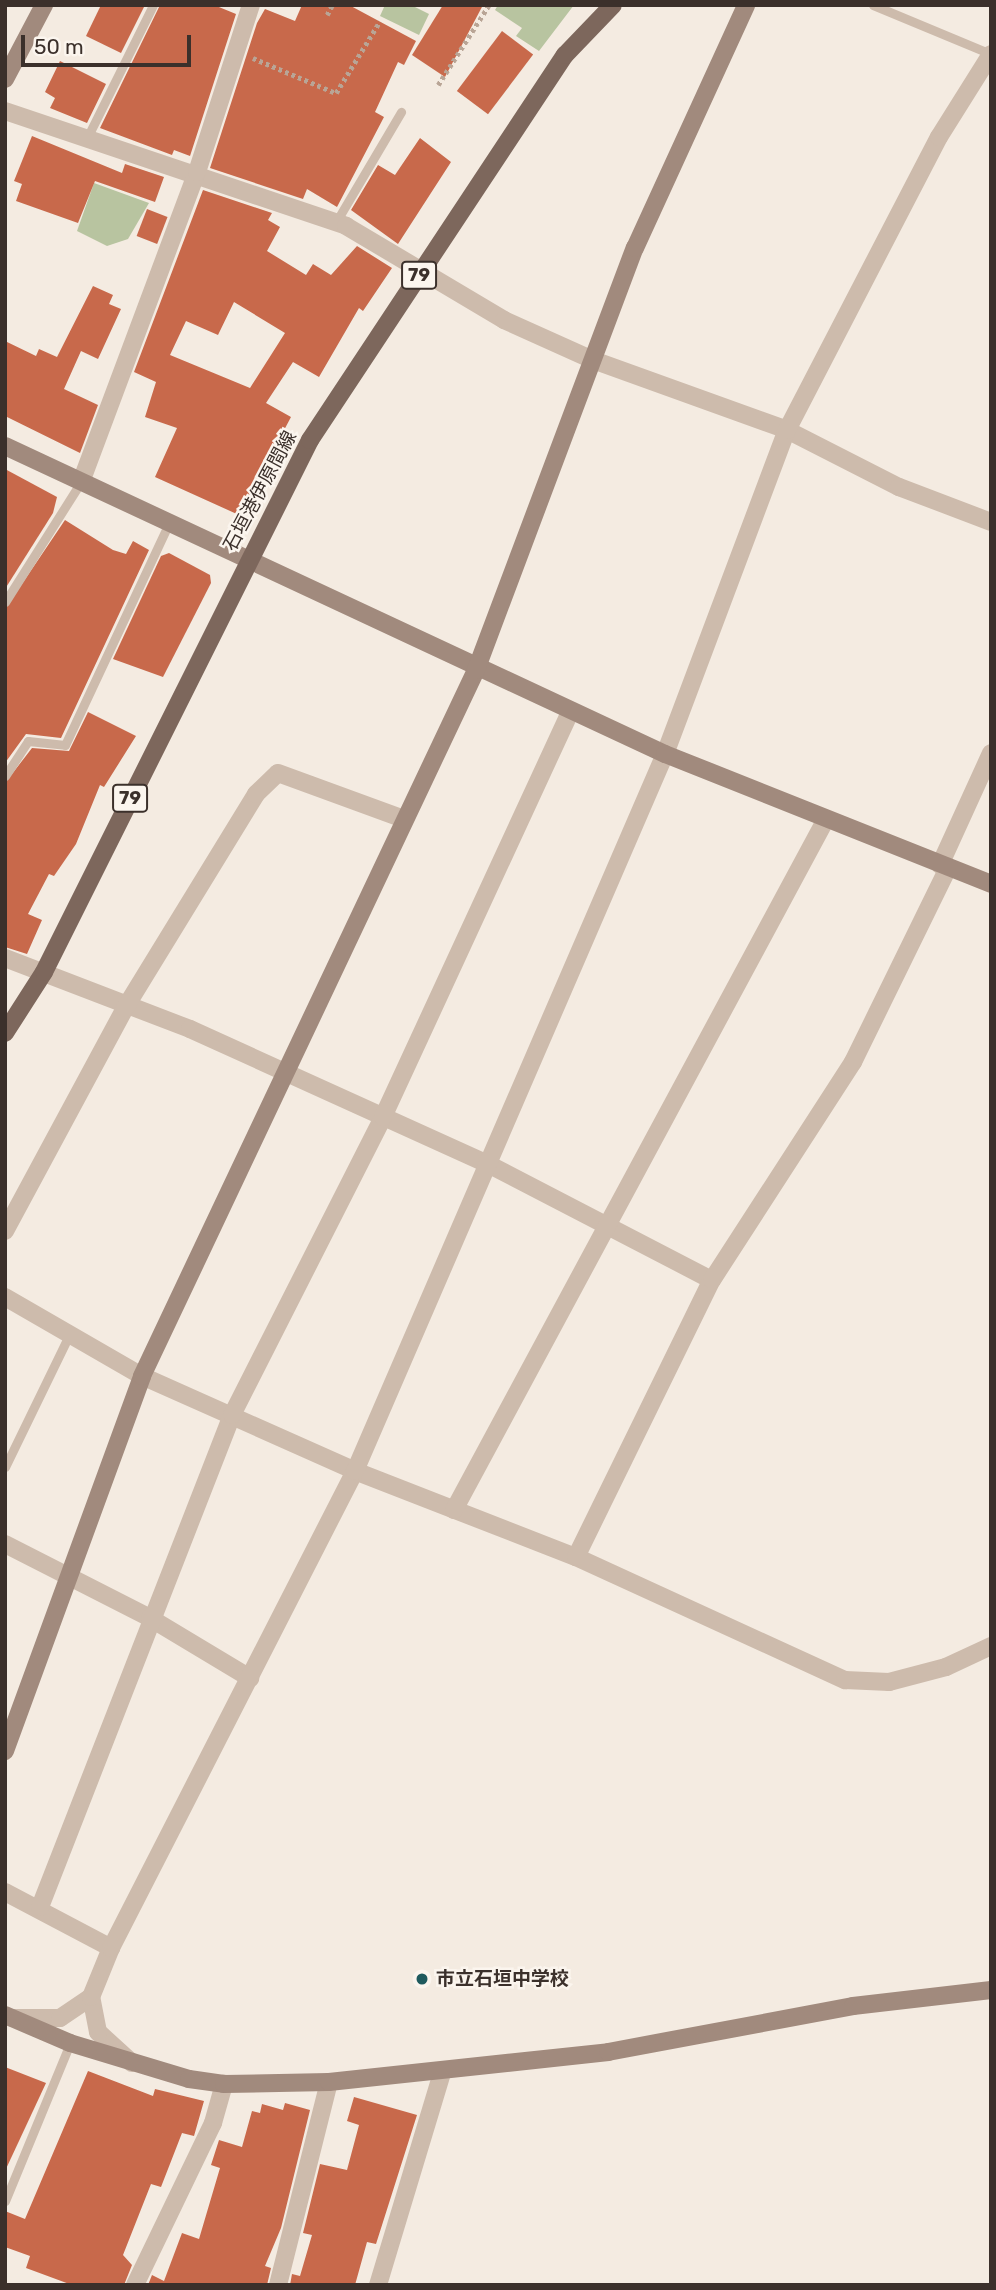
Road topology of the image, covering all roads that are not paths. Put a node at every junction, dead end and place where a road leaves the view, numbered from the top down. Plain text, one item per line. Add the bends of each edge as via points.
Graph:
1 (44, 5) edge
2 (153, 5) edge
3 (251, 5) edge
4 (613, 5) edge
5 (746, 5) edge
6 (873, 5) edge
7 (991, 54) edge
8 (5, 79) edge
9 (5, 111) edge
10 (401, 112) dead end
11 (87, 138) junction
12 (197, 172) junction
13 (336, 222) junction
14 (421, 272) junction
15 (593, 360) junction
16 (787, 430) junction
17 (5, 446) edge
18 (81, 482) junction
19 (991, 522) edge
20 (169, 523) junction
21 (247, 559) junction
22 (5, 602) edge
23 (476, 670) junction
24 (570, 712) junction
25 (991, 753) edge
26 (664, 754) junction
27 (5, 776) edge
28 (404, 819) junction
29 (826, 819) junction
30 (944, 867) junction
31 (991, 884) edge
32 (5, 958) edge
33 (44, 972) junction
34 (125, 1008) junction
35 (5, 1033) edge
36 (285, 1073) junction
37 (383, 1117) junction
38 (486, 1163) junction
39 (606, 1226) junction
40 (5, 1231) edge
41 (712, 1280) junction
42 (5, 1297) edge
43 (70, 1332) junction
44 (142, 1376) junction
45 (232, 1415) junction
46 (5, 1466) edge
47 (355, 1471) junction
48 (454, 1510) junction
49 (5, 1544) edge
50 (576, 1557) junction
51 (66, 1576) junction
52 (150, 1618) junction
53 (991, 1646) edge
54 (250, 1678) junction
55 (5, 1751) edge
56 (5, 1892) edge
57 (40, 1907) junction
58 (111, 1948) junction
59 (991, 1990) edge
60 (91, 1997) junction
61 (9, 2016) edge
62 (70, 2043) junction
63 (132, 2063) junction
64 (442, 2073) junction
65 (329, 2081) junction
66 (224, 2084) junction
67 (5, 2201) edge
68 (135, 2285) edge
69 (278, 2285) edge
70 (378, 2285) edge

1 - 8 street
2 - 11 lane
3 - 12 street
4 - 14 main road, 石垣港伊原間線 / 79 via 565,55
5 - 15 street via 635,248
6 - 7 lane
7 - 16 street via 939,137
9 - 11 street
10 - 13 lane
11 - 12 street
12 - 13 street
12 - 18 street
13 - 14 street
14 - 15 street via 504,320
14 - 21 main road, 石垣港伊原間線 / 79 via 310,440
15 - 16 street
15 - 23 street
16 - 19 street via 899,487
16 - 26 street
17 - 18 street
18 - 20 street
18 - 22 lane
20 - 21 street
20 - 27 lane via 65,746 28,740
21 - 23 street
21 - 33 main road, 石垣港伊原間線 / 79
23 - 24 street
23 - 28 street
24 - 26 street
24 - 37 street
25 - 30 street
26 - 29 street
26 - 38 street
28 - 34 street via 278,773 257,794
28 - 36 street
29 - 30 street
29 - 39 street
30 - 31 street
30 - 41 street via 853,1062
32 - 33 street
33 - 34 street
33 - 35 main road, 石垣港伊原間線 / 79
34 - 36 street via 190,1029
34 - 40 street
36 - 37 street
36 - 44 street
37 - 38 street
37 - 45 street
38 - 39 street
38 - 47 street
39 - 41 street
39 - 48 street
41 - 50 street
42 - 43 street
43 - 44 street
43 - 46 lane
44 - 45 street
44 - 51 street
45 - 47 street
45 - 52 street
47 - 48 street
47 - 54 street
48 - 50 street
49 - 51 street
50 - 53 street via 845,1680 889,1682 946,1667
51 - 52 street
51 - 55 street
52 - 54 street
52 - 57 street
54 - 58 street
56 - 57 street
57 - 58 street
58 - 60 street
59 - 64 street via 853,2006 608,2052
60 - 61 street via 60,2018
60 - 63 street via 99,2032
61 - 62 street
62 - 63 street
62 - 67 lane
63 - 66 street
64 - 65 street
64 - 70 street
65 - 66 street
65 - 69 street
66 - 68 street via 213,2123

